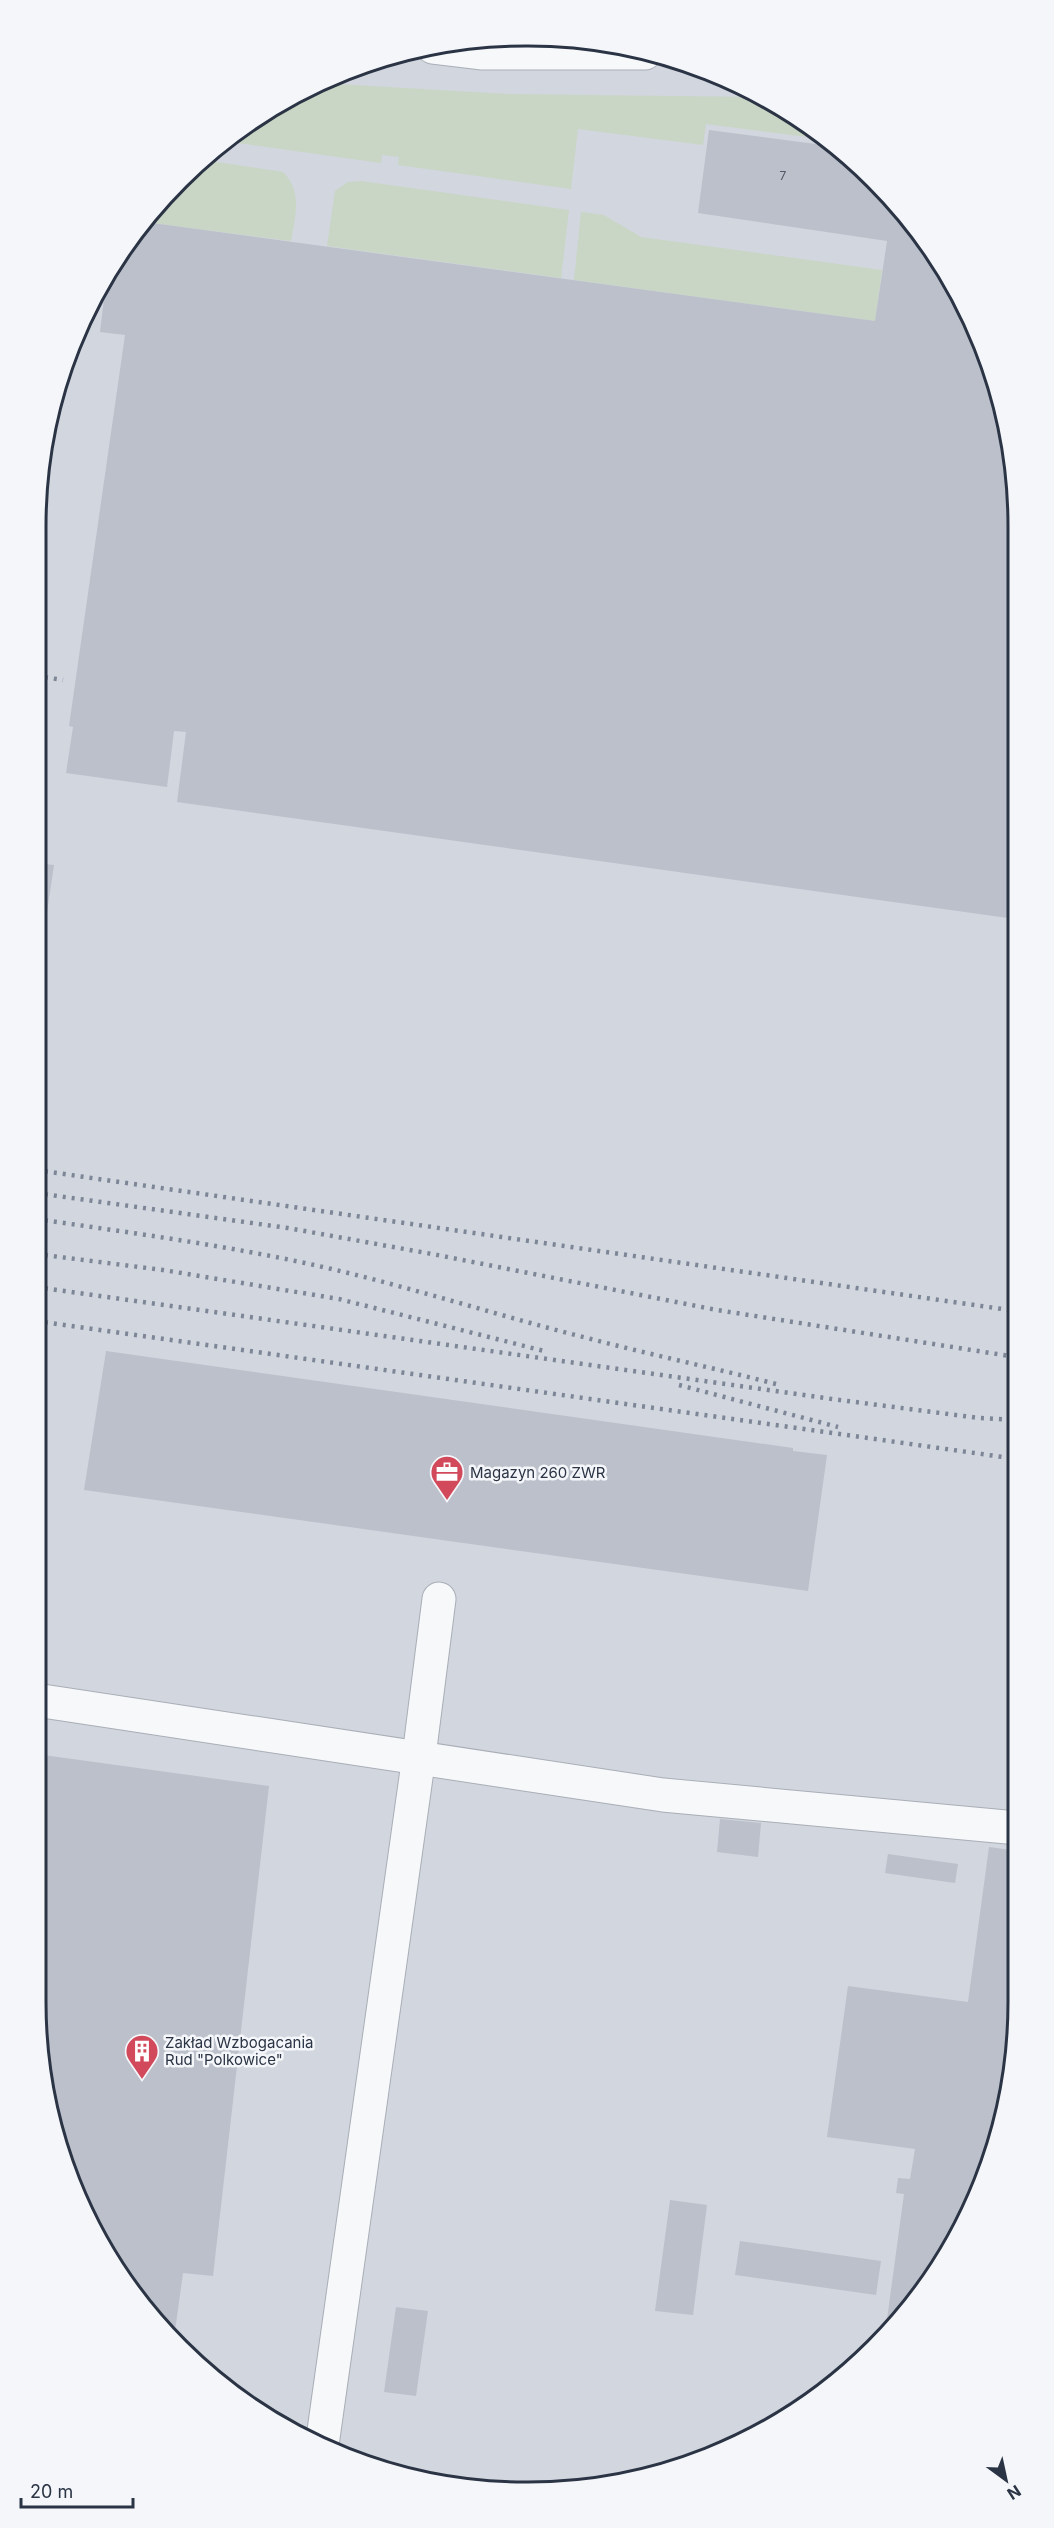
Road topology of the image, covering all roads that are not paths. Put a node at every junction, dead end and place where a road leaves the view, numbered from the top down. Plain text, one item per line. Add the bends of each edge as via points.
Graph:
1 (465, 51) edge
2 (602, 53) edge
3 (439, 1599) dead end
4 (46, 1701) edge
5 (419, 1756) junction
6 (1008, 1827) edge
7 (323, 2436) edge

1 - 2 street
3 - 5 street
4 - 5 street
5 - 6 street via 663,1795
5 - 7 street

